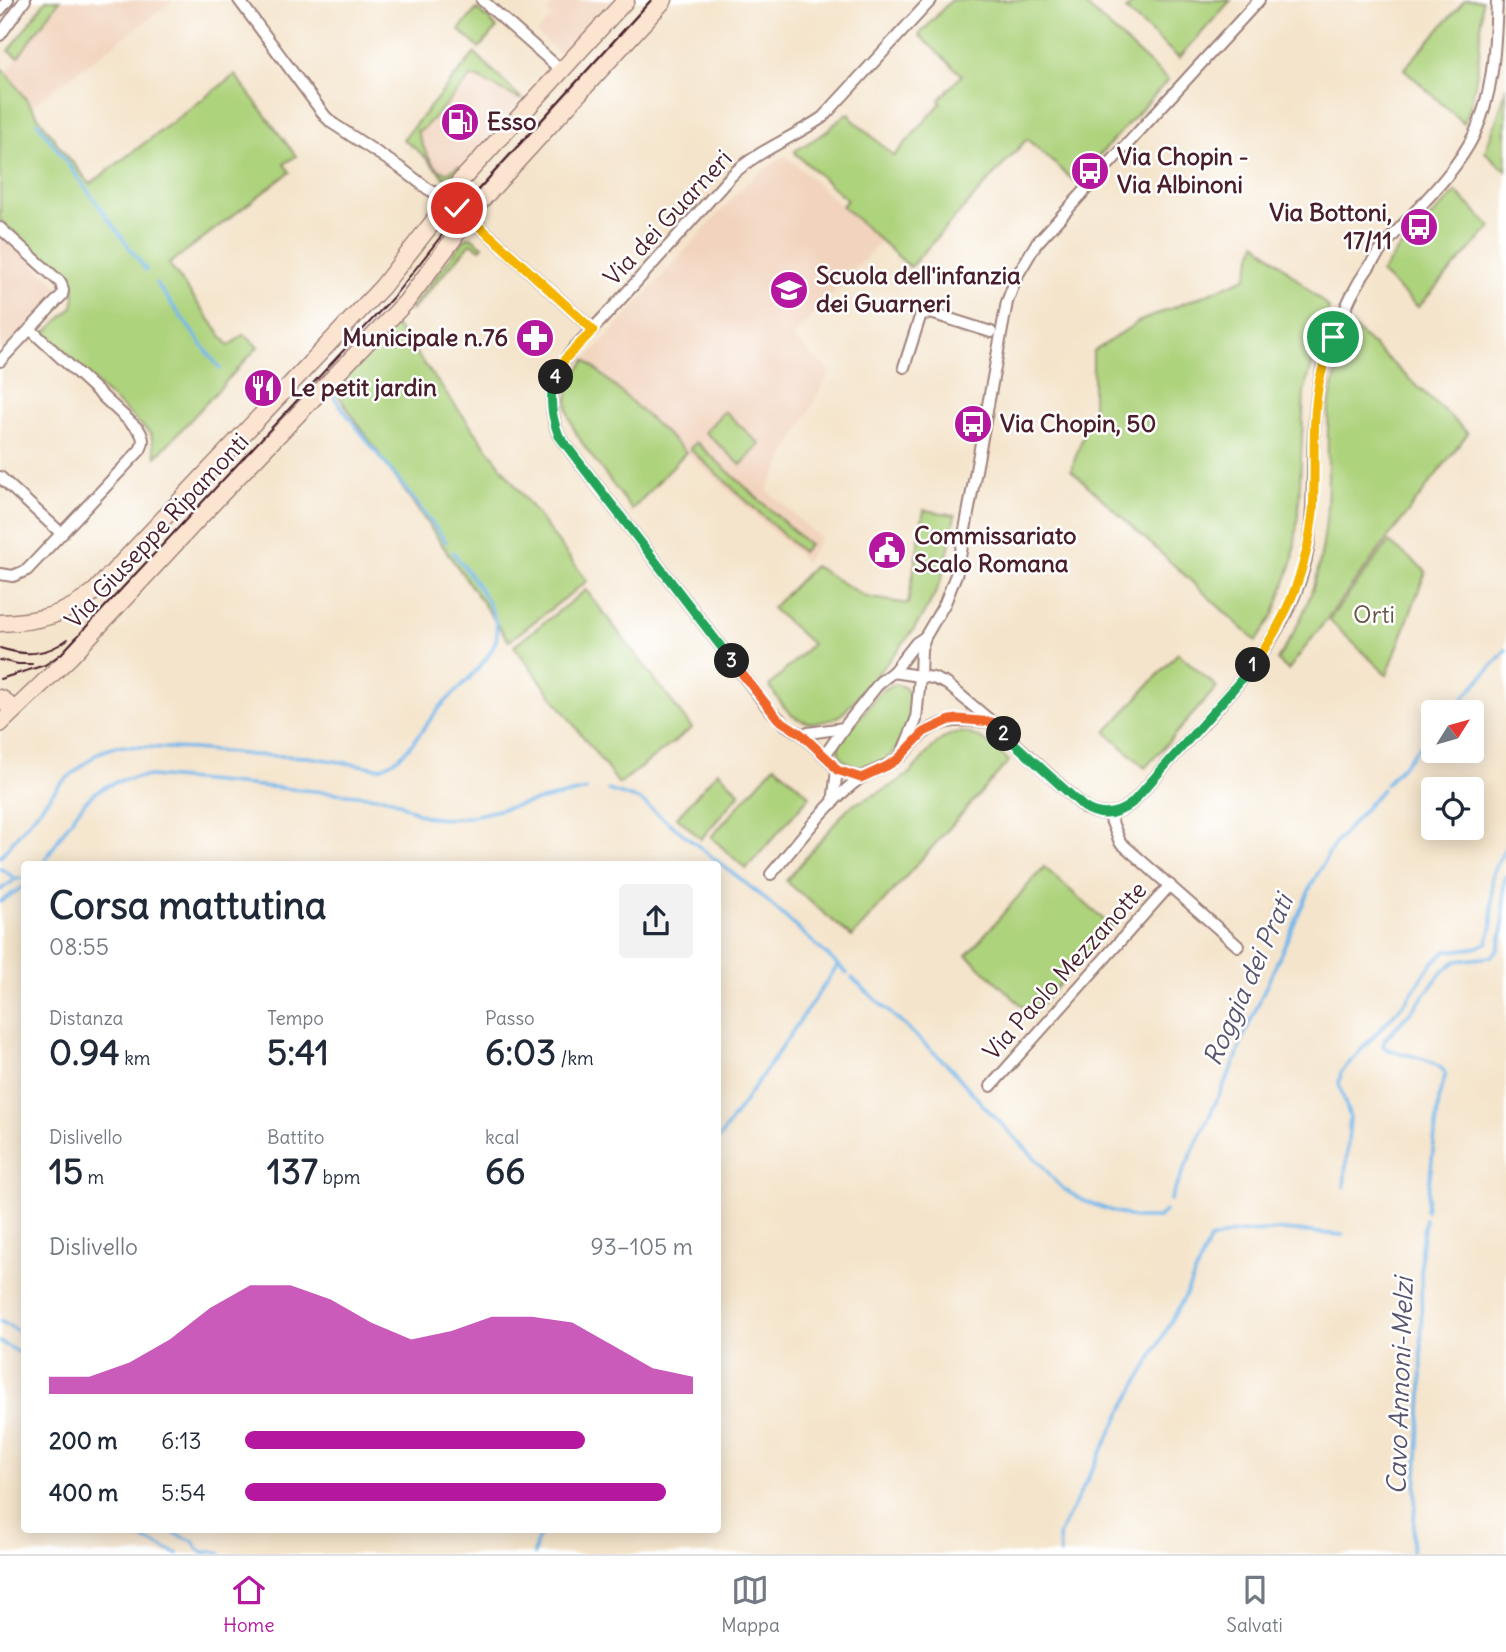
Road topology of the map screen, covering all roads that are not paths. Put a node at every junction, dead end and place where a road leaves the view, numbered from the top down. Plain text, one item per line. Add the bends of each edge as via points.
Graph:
1 (8, 0) edge
2 (25, 0) edge
3 (239, 0) edge
4 (482, 0) edge
5 (626, 0) edge
6 (664, 0) edge
7 (931, 0) edge
8 (1259, 0) edge
9 (1497, 0) edge
10 (0, 10) edge
11 (0, 35) edge
12 (561, 70) junction
13 (445, 198) junction
14 (467, 216) junction
15 (0, 228) edge
16 (30, 329) junction
17 (593, 330) junction
18 (991, 332) dead end
19 (0, 361) edge
20 (905, 367) dead end
21 (0, 477) edge
22 (62, 534) junction
23 (0, 574) edge
24 (0, 623) edge
25 (925, 637) junction
26 (892, 672) junction
27 (907, 674) junction
28 (920, 676) junction
29 (919, 689) junction
30 (0, 698) edge
31 (5, 719) edge
32 (992, 722) junction
33 (844, 728) junction
34 (801, 734) junction
35 (825, 755) junction
36 (901, 756) junction
37 (837, 770) junction
38 (861, 778) junction
39 (833, 803) junction
40 (1109, 815) junction
41 (771, 874) dead end
42 (1170, 885) junction
43 (1238, 946) dead end
44 (991, 1086) dead end

1 - 10 street
2 - 11 street
3 - 13 street via 325,117
4 - 12 street
5 - 12 street, Via Giuseppe Ripamonti
6 - 14 street, Via Giuseppe Ripamonti
7 - 17 street, Via dei Guarneri via 823,117 761,152 731,176
8 - 25 street via 1074,201 1017,276 1007,302 957,572
9 - 40 street via 1494,62 1475,134 1443,181 1378,255 1344,310 1325,360 1316,414 1307,552 1284,618 1230,693 1132,803
12 - 13 street, Via Giuseppe Ripamonti
13 - 14 street
13 - 24 street, Via Giuseppe Ripamonti via 433,222 382,287 86,598 71,609 43,618
14 - 17 street
14 - 31 street, Via Giuseppe Ripamonti via 405,302 70,657
15 - 16 street via 61,283 64,291
16 - 19 street
16 - 22 street via 143,437 140,450
17 - 34 street, Via dei Guarneri via 565,359 554,382 552,412 559,436 769,709
18 - 20 street via 924,313
21 - 22 street
22 - 23 street via 27,570 13,576
25 - 26 street
25 - 28 street
26 - 27 street
26 - 33 street
27 - 28 street
27 - 29 street
28 - 29 street
28 - 32 street via 947,684
29 - 36 street via 916,720
30 - 31 street, Via Giuseppe Ripamonti via 9,706
32 - 36 street via 958,719 942,723 924,732
32 - 40 street via 1084,807
33 - 34 street
33 - 35 street
34 - 35 street, Via dei Guarneri
35 - 37 street, Via dei Guarneri
36 - 38 street
37 - 38 street
37 - 39 street
38 - 39 street
39 - 41 street
40 - 42 street via 1121,842
42 - 43 street
42 - 44 street, Via Paolo Mezzanotte

